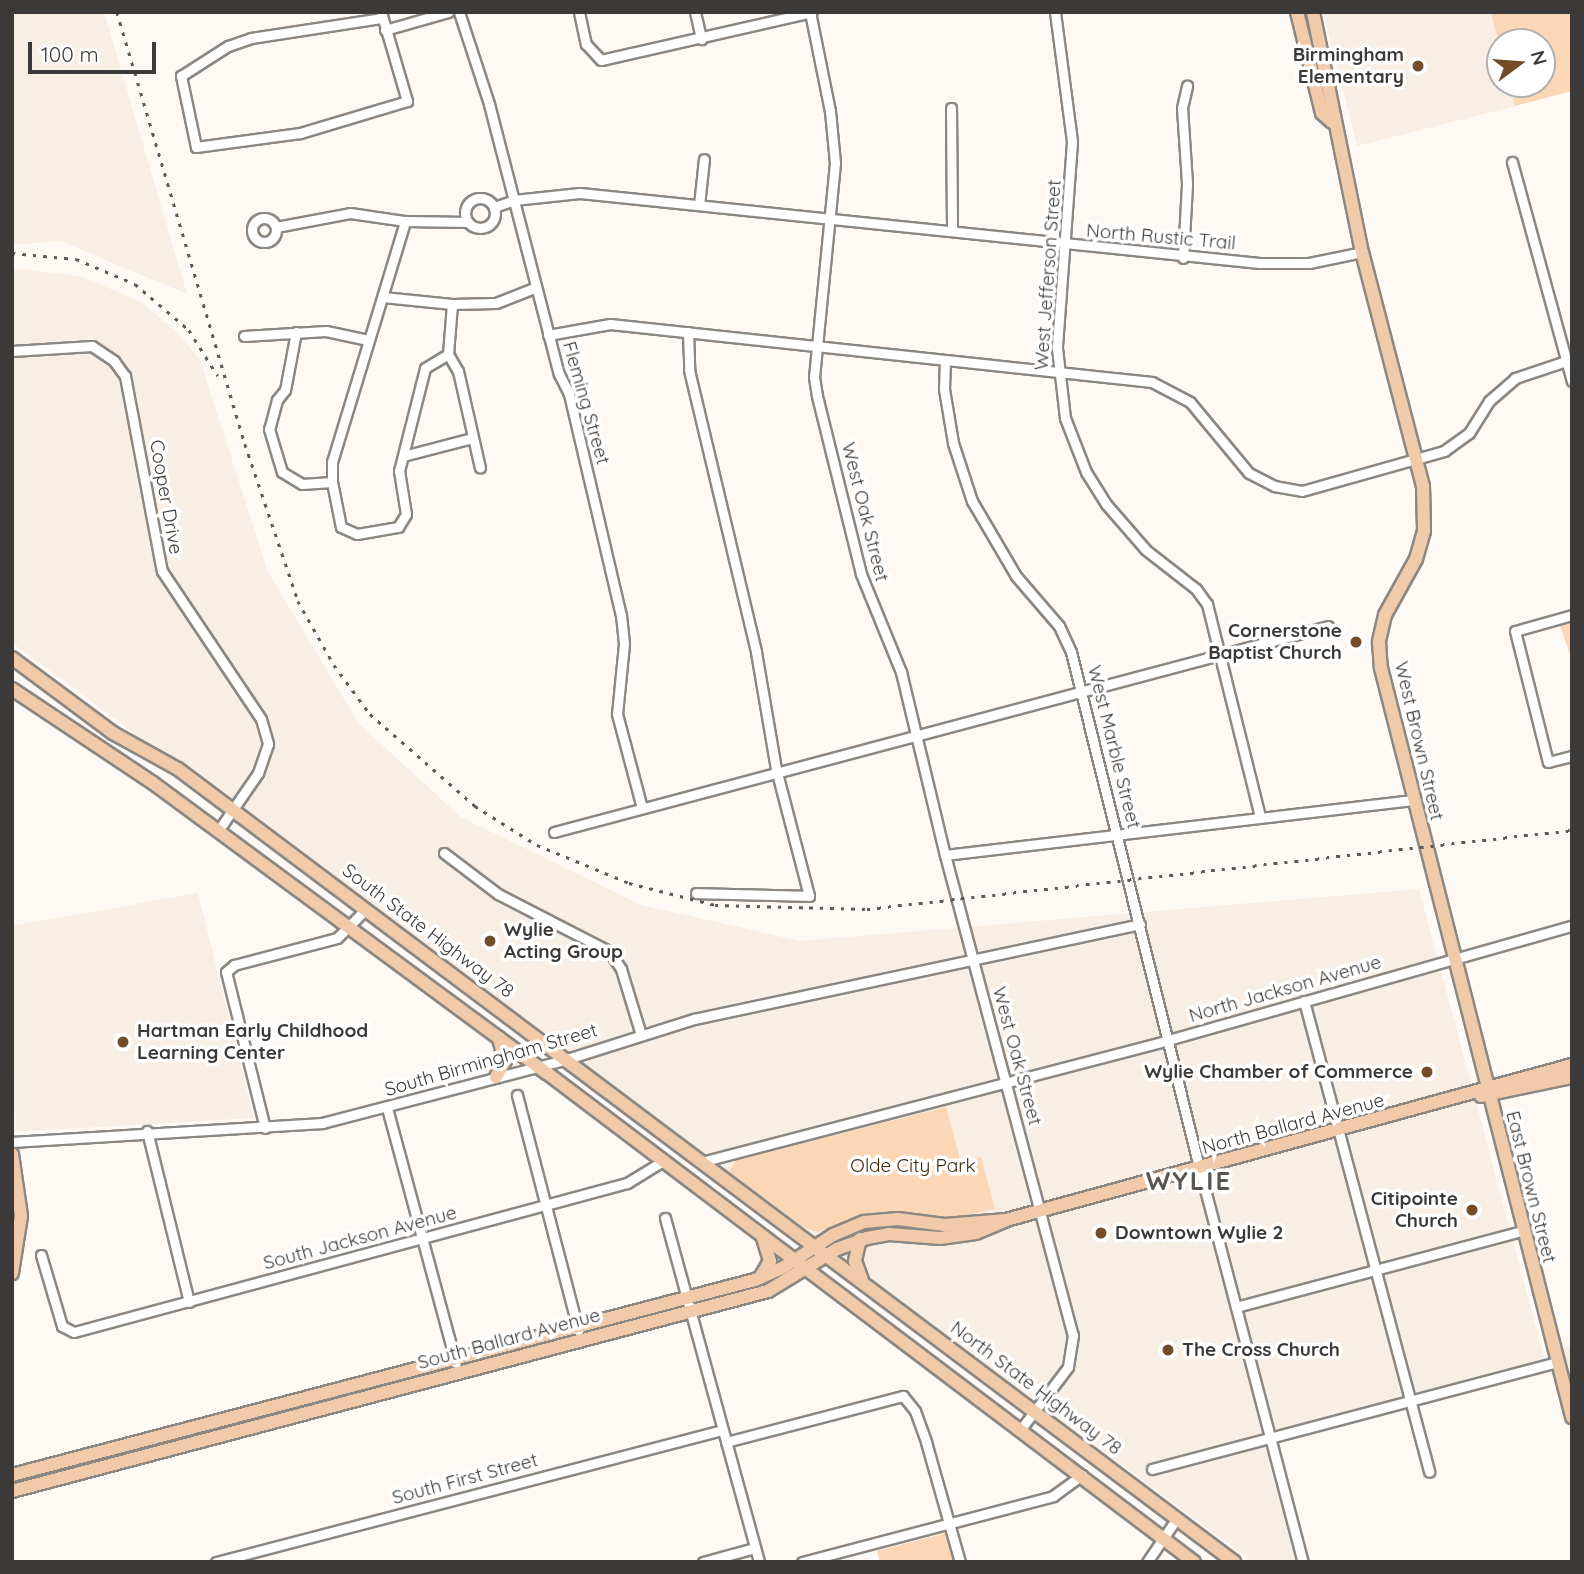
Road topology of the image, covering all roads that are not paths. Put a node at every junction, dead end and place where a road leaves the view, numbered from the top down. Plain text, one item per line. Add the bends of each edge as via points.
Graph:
1 (448, 12) edge
2 (459, 12) edge
3 (579, 12) edge
4 (695, 12) edge
5 (811, 12) edge
6 (1055, 12) edge
7 (1297, 12) edge
8 (1313, 12) edge
9 (381, 15) edge
10 (385, 30) junction
11 (701, 39) junction
12 (1187, 86) dead end
13 (951, 108) dead end
14 (1332, 122) junction
15 (704, 159) dead end
16 (1512, 162) dead end
17 (514, 200) junction
18 (699, 205) junction
19 (494, 207) junction
20 (405, 221) junction
21 (468, 222) junction
22 (831, 222) junction
23 (276, 227) dead end
24 (952, 231) junction
25 (1068, 246) junction
26 (1362, 252) junction
27 (1183, 258) junction
28 (534, 288) junction
29 (383, 297) junction
30 (452, 304) junction
31 (296, 332) junction
32 (688, 332) junction
33 (548, 335) junction
34 (244, 336) dead end
35 (368, 340) junction
36 (818, 345) junction
37 (12, 351) edge
38 (449, 354) junction
39 (945, 360) junction
40 (1569, 360) edge
41 (1057, 369) junction
42 (1572, 381) edge
43 (472, 438) junction
44 (403, 456) junction
45 (1416, 459) junction
46 (480, 468) dead end
47 (332, 481) junction
48 (1572, 615) edge
49 (1328, 626) dead end
50 (1222, 653) junction
51 (12, 658) edge
52 (12, 689) edge
53 (1082, 691) junction
54 (78, 707) junction
55 (61, 726) junction
56 (915, 734) junction
57 (1572, 756) edge
58 (776, 769) junction
59 (1413, 800) junction
60 (642, 808) junction
61 (232, 810) junction
62 (1260, 817) junction
63 (218, 831) junction
64 (554, 832) dead end
65 (1117, 833) junction
66 (444, 853) dead end
67 (945, 855) junction
68 (696, 893) dead end
69 (366, 909) junction
70 (1140, 924) junction
71 (1572, 926) edge
72 (351, 929) junction
73 (972, 957) junction
74 (1451, 959) junction
75 (1304, 1001) junction
76 (641, 1035) junction
77 (499, 1037) junction
78 (1168, 1040) junction
79 (567, 1059) junction
80 (538, 1066) junction
81 (1572, 1066) edge
82 (496, 1077) junction
83 (1572, 1077) edge
84 (1006, 1082) junction
85 (1482, 1093) junction
86 (517, 1095) dead end
87 (387, 1108) junction
88 (265, 1128) junction
89 (147, 1131) junction
90 (1339, 1131) junction
91 (12, 1142) edge
92 (12, 1154) edge
93 (663, 1161) junction
94 (701, 1162) junction
95 (1200, 1169) junction
96 (545, 1204) junction
97 (1040, 1210) junction
98 (665, 1219) dead end
99 (1006, 1220) junction
100 (1522, 1231) junction
101 (763, 1237) junction
102 (422, 1239) junction
103 (860, 1239) junction
104 (814, 1246) junction
105 (41, 1255) dead end
106 (827, 1256) junction
107 (793, 1261) junction
108 (805, 1270) junction
109 (1374, 1271) junction
110 (12, 1273) edge
111 (760, 1278) junction
112 (862, 1280) junction
113 (686, 1297) junction
114 (190, 1302) junction
115 (1236, 1307) junction
116 (690, 1312) junction
117 (577, 1326) junction
118 (580, 1340) junction
119 (1557, 1362) junction
120 (457, 1366) junction
121 (1410, 1401) junction
122 (258, 1412) junction
123 (1035, 1412) junction
124 (1572, 1417) edge
125 (261, 1426) junction
126 (1021, 1429) junction
127 (722, 1430) junction
128 (1271, 1437) junction
129 (726, 1442) junction
130 (1152, 1469) dead end
131 (1429, 1472) dead end
132 (12, 1475) edge
133 (1082, 1475) junction
134 (12, 1492) edge
135 (1177, 1518) junction
136 (950, 1523) junction
137 (1163, 1539) junction
138 (755, 1548) junction
139 (216, 1562) edge
140 (703, 1562) edge
141 (759, 1562) edge
142 (802, 1562) edge
143 (960, 1562) edge
144 (1147, 1562) edge
145 (1194, 1562) edge
146 (1234, 1562) edge
147 (1303, 1562) edge

1 - 10 street
2 - 17 street, Fleming Street
3 - 11 street via 586,44 601,60
4 - 11 street
5 - 11 street
5 - 22 street, West Oak Street via 833,135
6 - 25 street, West Jefferson Street via 1072,142
7 - 14 main road, West Brown Street via 1322,113
8 - 14 main road, West Brown Street via 1336,110
9 - 10 street
9 - 10 street via 251,38 228,46 181,76 196,147 300,133 407,101
12 - 27 street via 1182,108 1187,183
13 - 24 street
14 - 26 main road, West Brown Street
15 - 18 street
16 - 40 street
17 - 18 street, North Rustic Trail via 580,193
17 - 19 street, North Rustic Trail
17 - 28 street, Fleming Street
18 - 22 street, North Rustic Trail
19 - 21 street via 488,225 479,228
19 - 21 street via 487,200 474,199 465,212
20 - 21 street
20 - 23 street via 349,213
20 - 29 street
22 - 24 street, North Rustic Trail
22 - 36 street, West Oak Street
24 - 25 street, North Rustic Trail
25 - 27 street, North Rustic Trail
25 - 41 street, West Jefferson Street
26 - 27 street, North Rustic Trail via 1309,263
26 - 45 main road, West Brown Street
28 - 30 street via 496,303
28 - 33 street, Fleming Street
29 - 30 street
29 - 35 street
30 - 38 street
31 - 34 street
31 - 35 street via 326,331
31 - 47 street via 285,390 277,400 270,429 282,472 302,484
32 - 33 street via 610,324
32 - 36 street
32 - 58 street via 689,370 757,652
33 - 60 street, Fleming Street via 569,394 621,615 624,644 617,714
35 - 47 street via 332,462
36 - 39 street
36 - 56 street, West Oak Street via 817,396 861,574 869,602 893,644
37 - 61 street, Cooper Drive via 92,346 114,361 125,376 162,571 261,719 268,744 258,774
38 - 43 street via 458,371
38 - 44 street via 425,368
39 - 41 street
39 - 53 street, West Marble Street via 944,389 953,443 972,501 1016,576 1066,638
40 - 42 street
40 - 45 street via 1514,377 1489,401 1462,440
41 - 45 street via 1170,388 1190,402 1249,472 1289,490 1332,486
41 - 50 street, West Jefferson Street via 1065,418 1086,472 1124,528 1203,597
43 - 44 street
43 - 46 street
44 - 47 street via 398,471 406,514 398,527 356,534 341,527
45 - 59 main road, West Brown Street via 1423,486 1424,531 1416,559 1385,615 1379,642 1381,668
48 - 57 street via 1515,631 1548,762
49 - 50 street
50 - 53 street
50 - 62 street, West Jefferson Street
51 - 54 main road, South State Highway 78
52 - 55 main road
53 - 56 street
53 - 65 street, West Marble Street
54 - 55 main road
54 - 61 main road, South State Highway 78 via 178,769
55 - 63 main road
56 - 58 street
56 - 67 street, West Oak Street
58 - 60 street
58 - 68 street via 809,896
59 - 62 street
59 - 74 main road, West Brown Street
60 - 64 street
61 - 63 street, Cooper Drive
61 - 69 main road, South State Highway 78
62 - 65 street
63 - 72 main road
65 - 67 street
65 - 70 street, West Marble Street
66 - 76 street via 498,894 610,951 621,969
67 - 73 street, West Oak Street
69 - 72 street
69 - 79 main road, South State Highway 78
70 - 73 street, South Birmingham Street
70 - 78 street, West Marble Street
71 - 74 street, North Jackson Avenue
72 - 77 main road
72 - 88 street via 337,938 234,965 226,972
73 - 76 street, South Birmingham Street
73 - 84 street, West Oak Street
74 - 75 street, North Jackson Avenue
74 - 85 main road, West Brown Street
75 - 78 street, North Jackson Avenue
75 - 90 street
76 - 79 street, South Birmingham Street
77 - 80 main road
77 - 82 main road via 505,1061
78 - 84 street, North Jackson Avenue
78 - 95 street, West Marble Street
79 - 80 street, South Birmingham Street
79 - 94 main road, South State Highway 78
80 - 82 street, South Birmingham Street
80 - 93 main road
81 - 85 main road, North Ballard Avenue
82 - 87 street, South Birmingham Street
83 - 85 main road, North Ballard Avenue
84 - 94 street
84 - 97 street, West Oak Street
85 - 90 main road, North Ballard Avenue
85 - 100 main road, East Brown Street
86 - 96 street
87 - 88 street, South Birmingham Street via 322,1123
87 - 102 street
88 - 89 street, South Birmingham Street
89 - 91 street, South Birmingham Street
89 - 114 street
90 - 95 main road, North Ballard Avenue
90 - 109 street
92 - 110 main road via 21,1216
93 - 96 street, South Jackson Avenue via 628,1183
93 - 101 main road
94 - 104 main road, South State Highway 78
95 - 97 main road, North Ballard Avenue
95 - 115 street, West Marble Street
96 - 102 street, South Jackson Avenue
96 - 117 street
97 - 99 main road, South Ballard Avenue
97 - 123 street, West Oak Street via 1074,1344 1068,1367
98 - 113 street
99 - 103 main road, South Ballard Avenue via 961,1236 889,1234
99 - 104 main road, South Ballard Avenue via 945,1226 873,1220
100 - 109 street
100 - 119 main road, East Brown Street
101 - 107 main road
101 - 111 main road via 770,1261
102 - 114 street, South Jackson Avenue
102 - 120 street
103 - 106 main road, South Ballard Avenue
103 - 112 main road via 855,1261
104 - 106 main road, North State Highway 78
104 - 107 main road, South Ballard Avenue
105 - 114 street, South Jackson Avenue via 62,1326 74,1332
106 - 108 main road, South Ballard Avenue
106 - 112 main road, North State Highway 78
107 - 108 main road, North State Highway 78
107 - 111 main road, South Ballard Avenue
108 - 116 main road, South Ballard Avenue via 768,1291
108 - 126 main road, North State Highway 78
109 - 115 street
109 - 121 street
111 - 113 main road, South Ballard Avenue
112 - 123 main road, North State Highway 78
113 - 116 street
113 - 117 main road, South Ballard Avenue
115 - 128 street, West Marble Street
116 - 118 main road, South Ballard Avenue
116 - 127 street
117 - 118 street
117 - 120 main road, South Ballard Avenue
118 - 120 main road, South Ballard Avenue
119 - 121 street
119 - 124 main road, East Brown Street
120 - 122 main road, South Ballard Avenue
120 - 125 main road, South Ballard Avenue
121 - 128 street
121 - 131 street
122 - 125 main road
122 - 132 main road, South Ballard Avenue
123 - 126 street, West Oak Street
123 - 135 main road, North State Highway 78
125 - 134 main road, South Ballard Avenue
126 - 133 main road, North State Highway 78
127 - 129 street
127 - 139 street, South First Street
128 - 130 street
128 - 147 street, West Marble Street
129 - 136 street via 903,1396 915,1411
129 - 138 street
133 - 136 street via 1062,1493
133 - 137 main road, North State Highway 78
135 - 137 street
135 - 146 main road, North State Highway 78
136 - 142 street
136 - 143 street
137 - 144 street
137 - 145 main road, North State Highway 78
138 - 140 street
138 - 141 street

